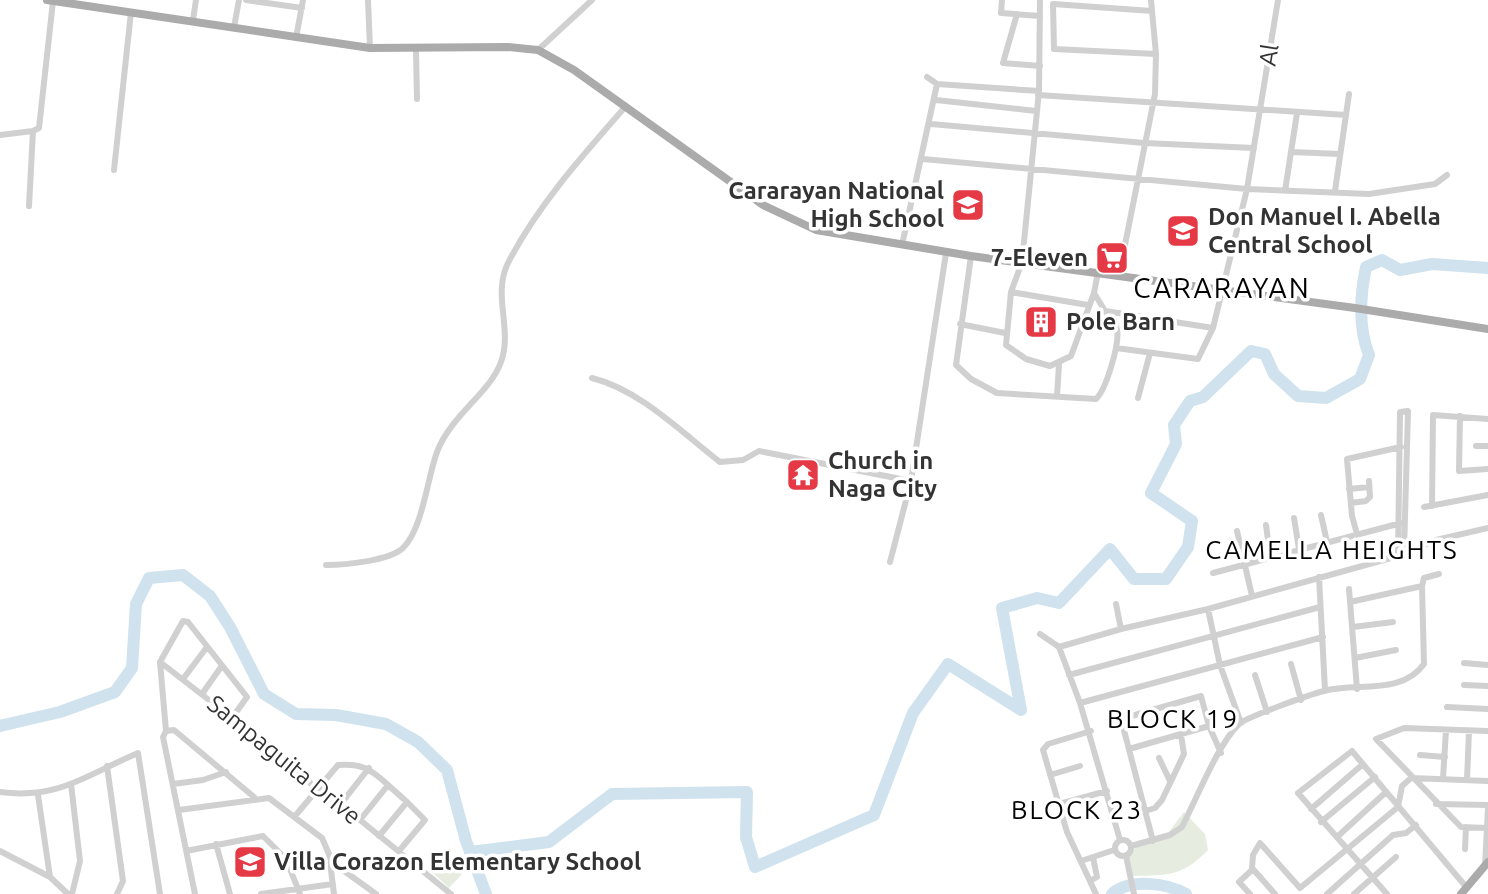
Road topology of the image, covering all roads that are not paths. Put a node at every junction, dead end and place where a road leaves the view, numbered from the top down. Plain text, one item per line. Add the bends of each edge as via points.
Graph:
1 (196, 0) edge
2 (239, 0) edge
3 (246, 0) edge
4 (368, 0) edge
5 (592, 0) edge
6 (1002, 0) edge
7 (1040, 0) edge
8 (1151, 0) edge
9 (1278, 0) edge
10 (50, 1) edge
11 (94, 2) edge
12 (302, 4) edge
13 (1152, 11) junction
14 (131, 12) junction
15 (1017, 14) junction
16 (1040, 16) junction
17 (193, 20) junction
18 (233, 27) junction
19 (296, 38) junction
20 (370, 48) junction
21 (416, 50) junction
22 (538, 50) junction
23 (1156, 54) junction
24 (1040, 66) junction
25 (928, 77) dead end
26 (937, 84) junction
27 (981, 87) junction
28 (1039, 93) junction
29 (1349, 94) dead end
30 (417, 99) dead end
31 (936, 100) junction
32 (979, 105) junction
33 (1153, 105) junction
34 (626, 106) junction
35 (1261, 110) junction
36 (1036, 111) junction
37 (1297, 113) junction
38 (1346, 115) junction
39 (931, 124) junction
40 (33, 131) junction
41 (1033, 132) junction
42 (0, 135) edge
43 (1144, 143) junction
44 (1254, 148) junction
45 (1291, 152) junction
46 (1340, 154) junction
47 (923, 159) junction
48 (1029, 169) junction
49 (114, 170) dead end
50 (1447, 175) dead end
51 (1138, 179) junction
52 (1247, 190) junction
53 (1285, 191) junction
54 (1335, 191) junction
55 (29, 206) dead end
56 (902, 245) junction
57 (946, 253) junction
58 (971, 256) junction
59 (1022, 262) junction
60 (1098, 272) junction
61 (1119, 275) junction
62 (1224, 291) junction
63 (1011, 292) junction
64 (1094, 293) junction
65 (1088, 305) junction
66 (1105, 311) junction
67 (960, 324) junction
68 (1213, 328) junction
69 (1488, 329) edge
70 (1005, 333) junction
71 (1116, 348) junction
72 (1150, 353) junction
73 (1059, 364) junction
74 (592, 378) dead end
75 (1056, 396) junction
76 (1138, 398) dead end
77 (1460, 416) junction
78 (1488, 419) edge
79 (1476, 446) dead end
80 (1488, 446) edge
81 (1403, 447) junction
82 (1488, 469) edge
83 (911, 481) junction
84 (1349, 489) junction
85 (1488, 495) edge
86 (1351, 503) junction
87 (1432, 506) junction
88 (1424, 507) dead end
89 (1321, 515) dead end
90 (1294, 518) dead end
91 (1401, 524) junction
92 (1266, 525) dead end
93 (1488, 528) edge
94 (1237, 530) dead end
95 (1357, 534) junction
96 (1327, 542) junction
97 (1299, 550) junction
98 (1401, 554) junction
99 (1270, 556) junction
100 (890, 562) dead end
101 (1243, 564) junction
102 (326, 565) dead end
103 (1213, 573) dead end
104 (1439, 574) dead end
105 (1319, 577) junction
106 (1422, 586) junction
107 (1349, 589) dead end
108 (1252, 596) junction
109 (1350, 602) junction
110 (1116, 604) dead end
111 (1320, 607) junction
112 (1208, 609) junction
113 (1393, 622) dead end
114 (1353, 627) junction
115 (1121, 629) junction
116 (1040, 634) dead end
117 (1215, 636) junction
118 (1323, 637) junction
119 (207, 647) junction
120 (1059, 647) junction
121 (1396, 650) dead end
122 (1355, 658) junction
123 (160, 662) junction
124 (1464, 663) dead end
125 (1291, 664) dead end
126 (1220, 665) junction
127 (1488, 665) edge
128 (221, 667) junction
129 (1069, 675) junction
130 (1255, 676) dead end
131 (183, 678) junction
132 (1464, 685) dead end
133 (1488, 686) edge
134 (1357, 688) junction
135 (1325, 690) junction
136 (202, 694) junction
137 (1301, 700) junction
138 (1080, 703) junction
139 (1447, 707) dead end
140 (1488, 709) edge
141 (1268, 712) junction
142 (232, 718) junction
143 (1241, 723) junction
144 (1209, 726) junction
145 (1446, 730) junction
146 (166, 731) junction
147 (1091, 731) junction
148 (1469, 731) junction
149 (1488, 732) edge
150 (1181, 735) junction
151 (1129, 749) junction
152 (1221, 753) junction
153 (1420, 755) dead end
154 (1445, 757) junction
155 (1159, 758) dead end
156 (1363, 764) junction
157 (107, 766) junction
158 (1080, 766) dead end
159 (369, 768) junction
160 (226, 772) junction
161 (1050, 775) junction
162 (1375, 777) junction
163 (1411, 778) junction
164 (1443, 779) junction
165 (1467, 780) junction
166 (1170, 781) junction
167 (1488, 781) edge
168 (71, 784) junction
169 (173, 784) junction
170 (388, 785) junction
171 (317, 791) junction
172 (1107, 791) junction
173 (0, 792) edge
174 (1386, 792) junction
175 (38, 795) junction
176 (254, 797) junction
177 (407, 802) junction
178 (1059, 804) junction
179 (1436, 804) junction
180 (340, 805) junction
181 (1398, 807) junction
182 (1488, 807) edge
183 (1311, 808) junction
184 (179, 810) junction
185 (1145, 811) junction
186 (295, 816) junction
187 (360, 820) junction
188 (1321, 822) junction
189 (1416, 825) junction
190 (1466, 827) junction
191 (1487, 828) edge
192 (379, 836) junction
193 (1337, 837) junction
194 (1120, 840) junction
195 (1153, 841) junction
196 (216, 844) junction
197 (1131, 846) junction
198 (1347, 849) junction
199 (1465, 849) dead end
200 (186, 850) junction
201 (1114, 850) junction
202 (0, 851) edge
203 (398, 851) junction
204 (1126, 856) junction
205 (1093, 857) junction
206 (1396, 857) dead end
207 (1081, 861) junction
208 (1360, 862) junction
209 (1486, 864) edge
210 (330, 867) junction
211 (1253, 869) junction
212 (1372, 876) junction
213 (50, 877) junction
214 (1090, 881) junction
215 (333, 884) junction
216 (363, 884) junction
217 (299, 891) edge
218 (1464, 891) edge
219 (1331, 893) edge
220 (70, 894) edge
221 (117, 894) edge
222 (160, 894) edge
223 (195, 894) edge
224 (230, 894) edge
225 (264, 894) edge
226 (334, 894) edge
227 (362, 894) edge
228 (376, 894) edge
229 (451, 894) edge
230 (1096, 894) edge
231 (1134, 894) edge
232 (1250, 894) edge
233 (1275, 894) edge
234 (1354, 894) edge
235 (1387, 894) edge

1 - 17 street
2 - 18 street
3 - 12 street
4 - 20 street
5 - 22 street
6 - 15 street via 1001,13
7 - 16 street
8 - 13 street
9 - 35 street, Al
10 - 11 main road
10 - 40 street via 39,128
11 - 14 main road
12 - 19 street
13 - 23 street
13 - 23 street via 1054,4 1054,49
14 - 17 main road
14 - 49 street
15 - 16 street
15 - 24 street via 1003,63
16 - 24 street
17 - 18 main road
18 - 19 main road
19 - 20 main road
20 - 21 main road
21 - 22 main road
21 - 30 street
22 - 34 main road
23 - 33 street
24 - 28 street
25 - 26 street
26 - 27 street
26 - 31 street
27 - 28 street
27 - 32 street
28 - 33 street
28 - 36 street
29 - 38 street
31 - 32 street
31 - 39 street
32 - 36 street
33 - 35 street
33 - 43 street
34 - 56 main road via 763,205 816,230
34 - 102 street via 580,159 507,265 500,295 508,334 501,364 447,433 403,548 390,555
35 - 37 street
35 - 44 street, Al
36 - 41 street
37 - 38 street
37 - 45 street
38 - 46 street
39 - 41 street
39 - 47 street
40 - 42 street
40 - 55 street
41 - 43 street
41 - 48 street
43 - 44 street
43 - 51 street
44 - 52 street, Al
45 - 46 street
45 - 53 street
46 - 54 street
47 - 48 street
47 - 56 street
48 - 51 street
48 - 59 street
50 - 54 street via 1435,184 1389,192
51 - 52 street
51 - 61 street
52 - 53 street
52 - 62 street, Al
53 - 54 street
56 - 57 main road
57 - 58 main road
57 - 83 street
58 - 59 main road
58 - 67 street
59 - 60 main road
59 - 63 street
60 - 61 main road
60 - 64 street
61 - 62 main road
62 - 68 street, Al
62 - 69 main road
63 - 65 street
63 - 70 street
64 - 65 street
64 - 66 street
65 - 73 street via 1070,356
66 - 68 street
66 - 71 street via 1117,326
67 - 70 street
67 - 75 street via 956,365 971,379 997,393
68 - 72 street, Al via 1198,359
70 - 73 street via 1006,345 1026,359
71 - 72 street
71 - 75 street via 1100,397
72 - 76 street
73 - 75 street
74 - 83 street via 612,383 646,404 720,462 743,460 759,451
77 - 78 street
77 - 82 street via 1460,471
77 - 87 street via 1433,415
79 - 80 street
81 - 81 street via 1408,411 1400,412
81 - 84 street via 1347,459
81 - 91 street
83 - 100 street
84 - 86 street
84 - 86 street via 1369,484 1370,497
85 - 87 street
86 - 95 street
87 - 88 street
89 - 96 street
90 - 97 street
91 - 95 street
91 - 98 street
92 - 99 street
93 - 98 street
94 - 101 street
95 - 96 street
96 - 97 street
97 - 99 street
98 - 105 street
99 - 101 street
101 - 103 street
101 - 108 street
104 - 106 street via 1424,578
105 - 108 street
105 - 111 street
106 - 109 street
106 - 134 street via 1424,664 1419,672 1400,682
107 - 109 street
108 - 112 street
109 - 114 street
110 - 115 street
111 - 117 street
111 - 118 street
112 - 115 street
112 - 117 street
113 - 114 street
114 - 122 street
115 - 120 street
116 - 120 street
117 - 126 street
117 - 129 street
118 - 126 street
118 - 135 street
119 - 123 street via 183,621
119 - 128 street
119 - 131 street
120 - 129 street
121 - 122 street
122 - 134 street
123 - 131 street, Sampaguita Drive
123 - 146 street
124 - 127 street
125 - 137 street
126 - 138 street
126 - 143 street
128 - 136 street
128 - 142 street via 247,697
129 - 138 street
130 - 141 street
131 - 136 street, Sampaguita Drive
132 - 133 street
134 - 135 street
135 - 137 street
136 - 142 street, Sampaguita Drive
137 - 141 street
138 - 147 street
139 - 140 street
141 - 143 street
142 - 171 street, Sampaguita Drive
143 - 152 street
144 - 150 street
144 - 151 street via 1201,696 1121,719
144 - 152 street
145 - 148 street
145 - 154 street
145 - 163 street via 1404,728 1376,739
146 - 160 street via 174,730
146 - 169 street via 163,737
147 - 161 street via 1044,746
147 - 172 street
148 - 149 street
148 - 165 street
150 - 151 street
150 - 166 street via 1184,754
151 - 185 street
152 - 195 street via 1182,827
153 - 154 street
154 - 164 street
155 - 166 street
156 - 162 street
156 - 183 street
156 - 183 street via 1352,751 1298,793
157 - 168 street
157 - 221 street via 123,881
157 - 222 street via 138,754
158 - 161 street
159 - 170 street
159 - 171 street via 338,765
159 - 180 street
160 - 169 street
160 - 176 street
161 - 178 street
162 - 174 street
162 - 188 street
163 - 164 street
163 - 179 street
163 - 181 street via 1402,786
164 - 165 street
165 - 167 street
166 - 185 street via 1162,800
168 - 175 street
168 - 220 street via 80,861
169 - 184 street
170 - 177 street
170 - 187 street
171 - 180 street, Sampaguita Drive
171 - 186 street
172 - 178 street
172 - 194 street
173 - 175 street
174 - 181 street
174 - 193 street
175 - 213 street
176 - 184 street
176 - 186 street via 269,798
177 - 192 street
177 - 203 street via 425,820
178 - 207 street
179 - 182 street
179 - 190 street
180 - 187 street, Sampaguita Drive
181 - 189 street
181 - 198 street
182 - 191 street
183 - 188 street
184 - 200 street
185 - 195 street
186 - 210 street via 322,838
187 - 192 street, Sampaguita Drive
188 - 193 street
189 - 208 street via 1406,834 1393,835
189 - 218 street
190 - 191 street
190 - 199 street
191 - 209 street
192 - 203 street, Sampaguita Drive
193 - 198 street
194 - 197 street
194 - 201 street
195 - 197 street
196 - 200 street
196 - 217 street via 263,836 286,859
196 - 224 street
197 - 204 street
198 - 208 street
198 - 211 street via 1300,888 1260,843 1253,855
200 - 223 street
201 - 204 street
201 - 205 street
202 - 213 street
203 - 229 street, Sampaguita Drive
204 - 231 street
205 - 207 street
205 - 214 street via 1097,877
206 - 212 street
207 - 214 street
208 - 212 street
208 - 219 street
209 - 218 main road
210 - 215 street
210 - 216 street via 340,868
211 - 232 street via 1238,882
211 - 233 street
212 - 234 street
212 - 235 street
213 - 220 street
214 - 230 street
215 - 217 street
215 - 226 street
216 - 227 street
216 - 228 street
217 - 225 street

